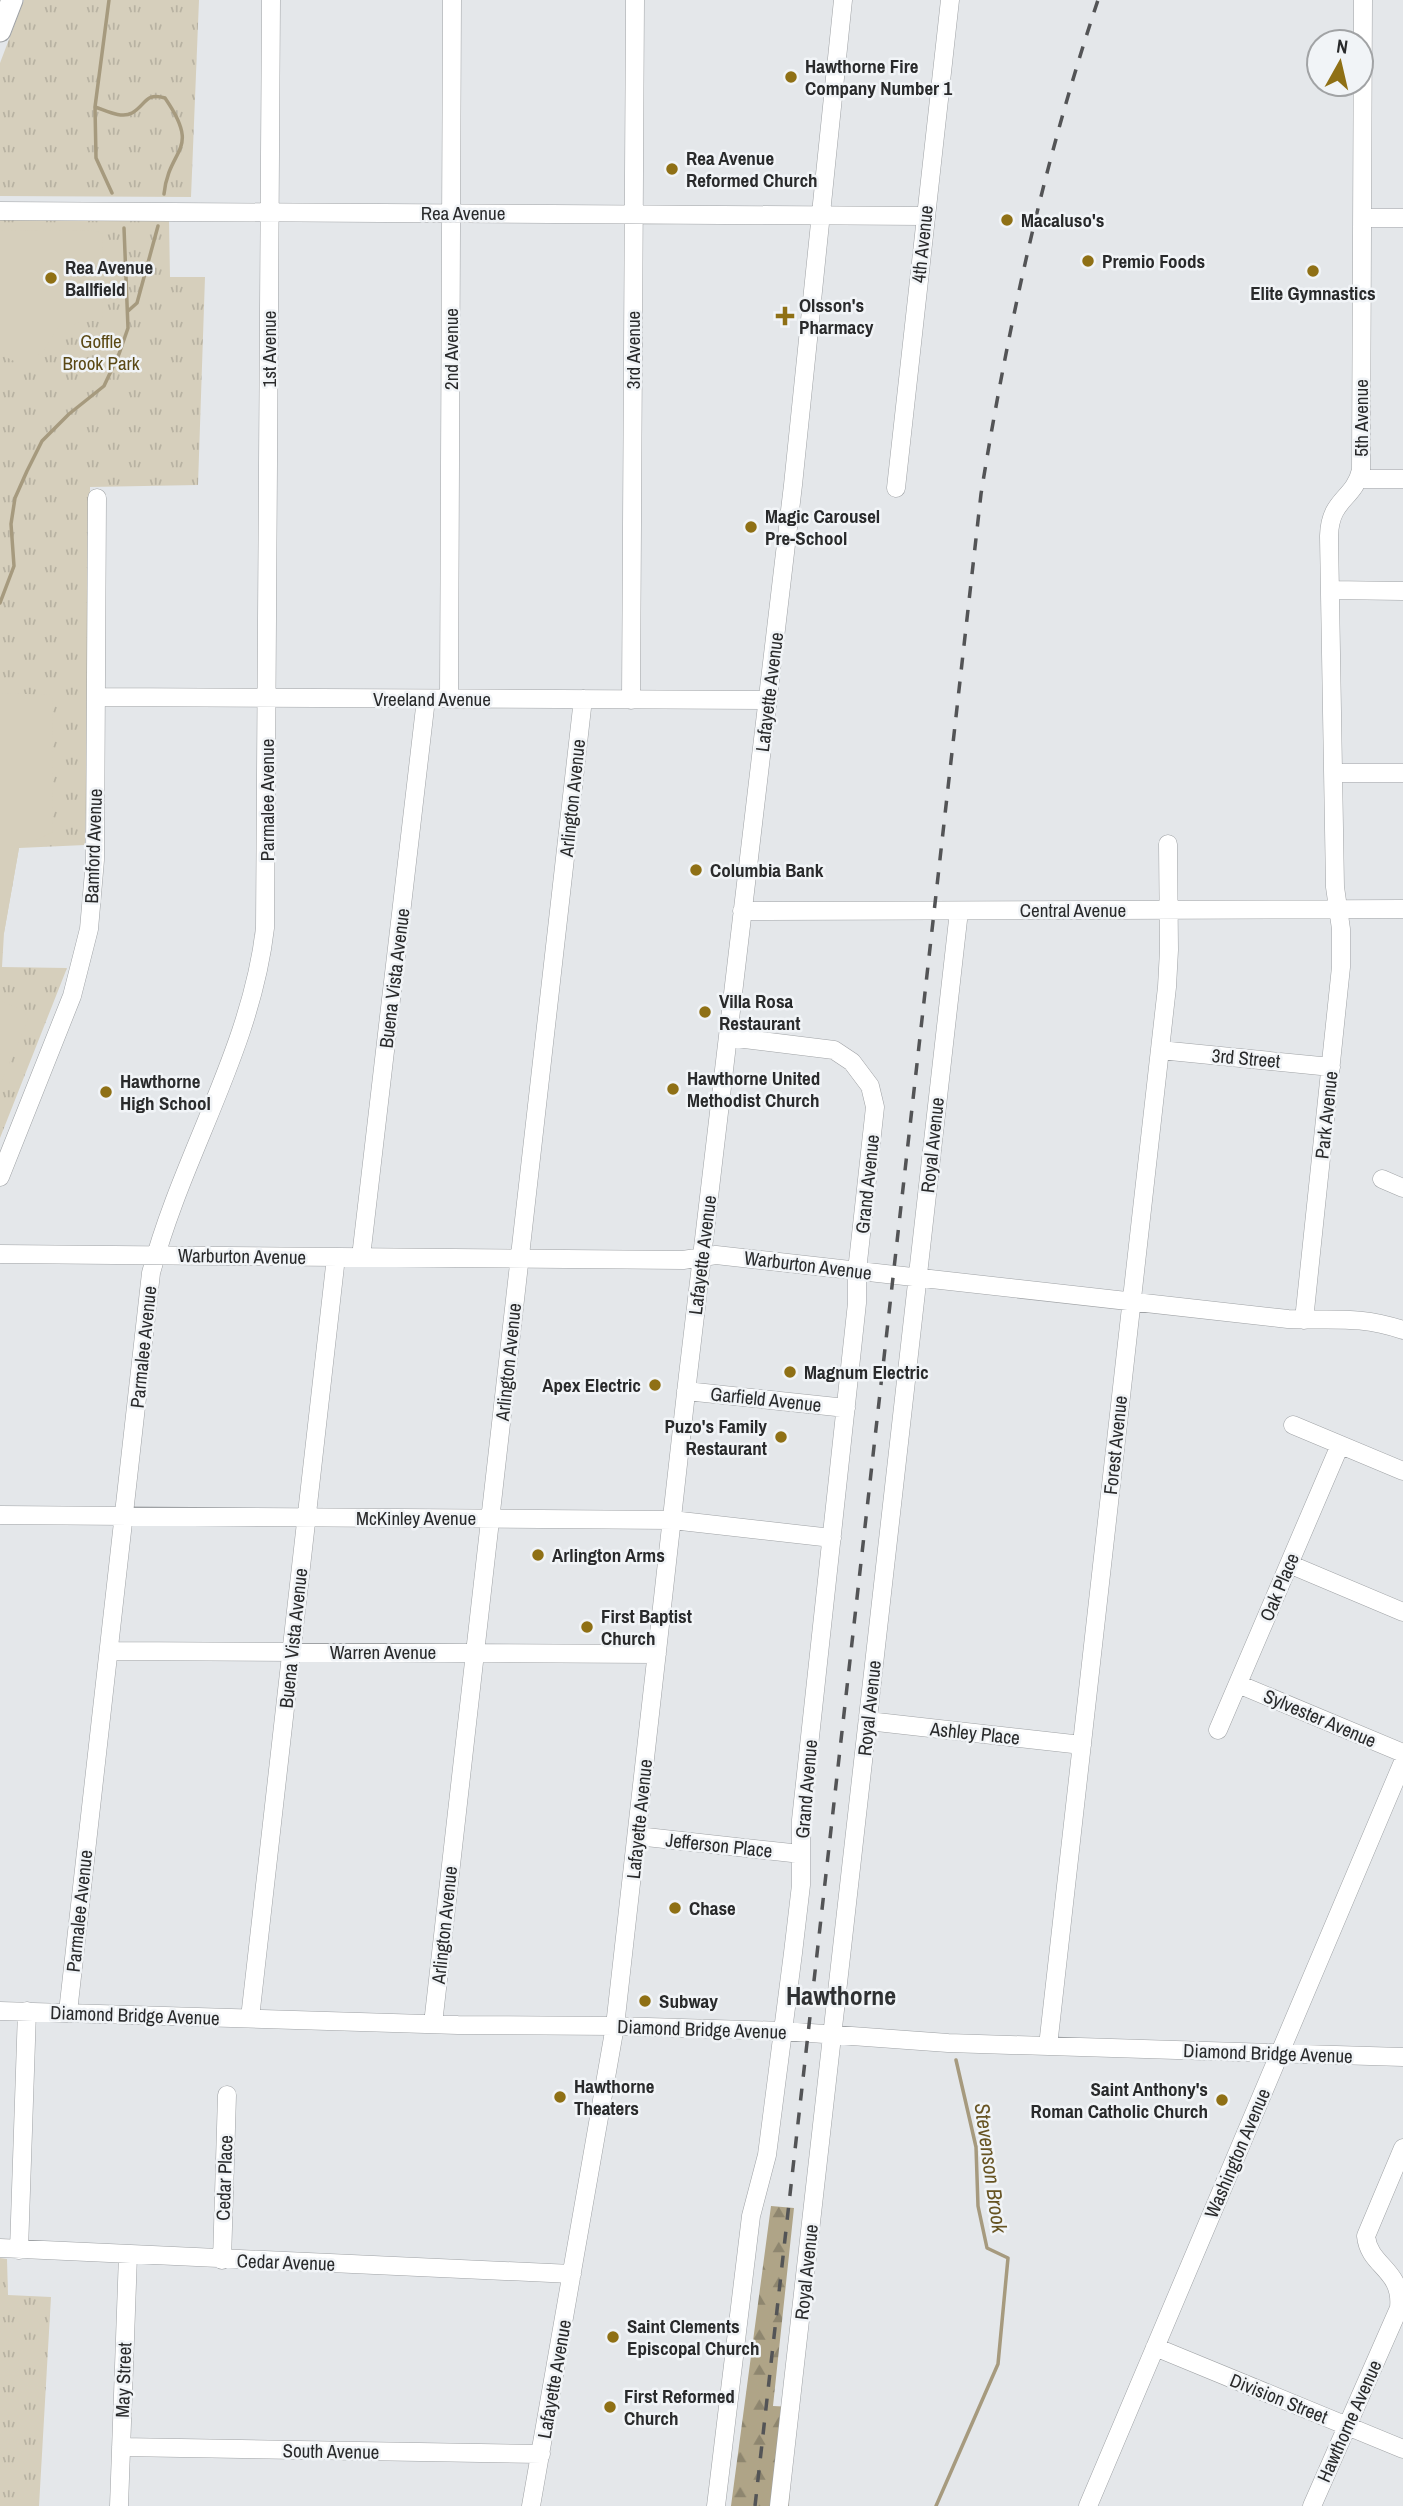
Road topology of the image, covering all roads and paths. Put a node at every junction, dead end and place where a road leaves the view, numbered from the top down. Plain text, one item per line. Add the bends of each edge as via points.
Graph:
1 (12, 0) edge
2 (271, 0) edge
3 (452, 0) edge
4 (635, 0) edge
5 (843, 0) edge
6 (950, 0) edge
7 (1363, 0) edge
8 (0, 31) edge
9 (0, 211) edge
10 (270, 213) junction
11 (451, 213) junction
12 (634, 214) junction
13 (820, 215) junction
14 (925, 216) junction
15 (1362, 218) junction
16 (1403, 218) edge
17 (1359, 479) junction
18 (1403, 479) edge
19 (896, 488) dead end
20 (97, 498) dead end
21 (1330, 590) junction
22 (1403, 591) edge
23 (96, 698) junction
24 (267, 698) junction
25 (426, 699) junction
26 (449, 699) junction
27 (583, 699) junction
28 (631, 700) junction
29 (768, 700) junction
30 (1333, 773) junction
31 (1403, 774) edge
32 (1168, 844) dead end
33 (1403, 909) edge
34 (1169, 910) junction
35 (1339, 910) junction
36 (742, 911) junction
37 (959, 911) junction
38 (728, 1037) junction
39 (1160, 1050) junction
40 (1331, 1066) junction
41 (0, 1177) edge
42 (1382, 1180) dead end
43 (1403, 1188) edge
44 (0, 1254) edge
45 (155, 1255) junction
46 (702, 1256) junction
47 (336, 1257) junction
48 (361, 1257) junction
49 (520, 1258) junction
50 (857, 1271) junction
51 (917, 1277) junction
52 (1131, 1301) junction
53 (1304, 1320) junction
54 (1403, 1330) edge
55 (687, 1391) junction
56 (846, 1408) junction
57 (1293, 1425) dead end
58 (1340, 1444) junction
59 (1403, 1471) edge
60 (0, 1515) edge
61 (124, 1516) junction
62 (306, 1517) junction
63 (490, 1518) junction
64 (672, 1520) junction
65 (832, 1538) junction
66 (1289, 1564) junction
67 (1403, 1612) edge
68 (109, 1651) junction
69 (291, 1652) junction
70 (475, 1653) junction
71 (657, 1654) junction
72 (1238, 1684) junction
73 (867, 1721) junction
74 (1218, 1730) dead end
75 (1082, 1745) junction
76 (1403, 1753) edge
77 (1403, 1762) edge
78 (637, 1836) junction
79 (801, 1854) junction
80 (0, 2011) edge
81 (27, 2011) junction
82 (68, 2012) junction
83 (250, 2018) junction
84 (433, 2024) junction
85 (615, 2026) junction
86 (783, 2031) junction
87 (832, 2035) junction
88 (1048, 2046) junction
89 (1280, 2053) junction
90 (1403, 2057) edge
91 (227, 2095) dead end
92 (1403, 2148) edge
93 (1398, 2175) edge
94 (0, 2248) edge
95 (19, 2250) junction
96 (128, 2255) junction
97 (222, 2260) junction
98 (572, 2274) junction
99 (1155, 2347) junction
100 (1347, 2426) junction
101 (121, 2447) junction
102 (1403, 2449) edge
103 (541, 2454) junction
104 (120, 2506) edge
105 (531, 2506) edge
106 (716, 2506) edge
107 (779, 2506) edge
108 (1088, 2506) edge
109 (1312, 2506) edge

1 - 8 main road
2 - 10 street, 1st Avenue
3 - 11 street, 2nd Avenue
4 - 12 street, 3rd Avenue
5 - 13 street, Lafayette Avenue
6 - 14 street, 4th Avenue
7 - 15 street, 5th Avenue
9 - 10 street, Rea Avenue
10 - 11 street, Rea Avenue
10 - 24 street, 1st Avenue
11 - 12 street, Rea Avenue
11 - 26 street, 2nd Avenue
12 - 13 street, Rea Avenue
12 - 28 street, 3rd Avenue
13 - 14 street, Rea Avenue
13 - 29 street, Lafayette Avenue
14 - 19 street, 4th Avenue
15 - 16 street
15 - 17 street, 5th Avenue
17 - 18 street
17 - 21 street, 5th Avenue via 1331,517
20 - 23 street, Bamford Avenue
21 - 22 street
21 - 30 street, 5th Avenue
23 - 24 street, Vreeland Avenue
23 - 41 street, Bamford Avenue via 94,871 84,952 72,996
24 - 25 street, Vreeland Avenue
24 - 45 street, Parmalee Avenue via 266,901 258,976 239,1040
25 - 26 street, Vreeland Avenue
25 - 48 street, Buena Vista Avenue
26 - 27 street, Vreeland Avenue
27 - 28 street, Vreeland Avenue
27 - 49 street, Arlington Avenue
28 - 29 street, Vreeland Avenue
29 - 36 street, Lafayette Avenue
30 - 31 street
30 - 35 street, 5th Avenue
32 - 34 street, Forest Avenue
33 - 35 street, Central Avenue
34 - 35 street, Central Avenue
34 - 37 street, Central Avenue
34 - 39 street, Forest Avenue
35 - 40 street, Park Avenue via 1341,967
36 - 37 street, Central Avenue
36 - 38 street, Lafayette Avenue
37 - 51 street, Royal Avenue
38 - 46 street, Lafayette Avenue
38 - 50 street, Grand Avenue via 834,1049 844,1054 873,1092
39 - 40 street, 3rd Street
39 - 52 street, Forest Avenue
40 - 53 street, Park Avenue
42 - 43 street
44 - 45 street, Warburton Avenue
45 - 47 street, Warburton Avenue
45 - 61 street, Parmalee Avenue
46 - 49 street, Warburton Avenue via 683,1260
46 - 50 street, Warburton Avenue
46 - 55 street, Lafayette Avenue
47 - 48 street, Warburton Avenue
47 - 62 street, Buena Vista Avenue
48 - 49 street, Warburton Avenue
49 - 63 street, Arlington Avenue
50 - 51 street, Warburton Avenue
50 - 56 street, Grand Avenue
51 - 52 street, Warburton Avenue
51 - 73 street, Royal Avenue
52 - 53 street, Warburton Avenue
52 - 75 street, Forest Avenue
53 - 54 street, Warburton Avenue via 1371,1320
55 - 56 street, Garfield Avenue
55 - 64 street, Lafayette Avenue
56 - 65 street, Grand Avenue
57 - 58 street
58 - 59 street
58 - 66 street, Oak Place
60 - 61 street, McKinley Avenue
61 - 62 street, McKinley Avenue
61 - 68 street, Parmalee Avenue
62 - 63 street, McKinley Avenue
62 - 69 street, Buena Vista Avenue
63 - 64 street, McKinley Avenue
63 - 70 street, Arlington Avenue
64 - 65 street, McKinley Avenue
64 - 71 street, Lafayette Avenue
65 - 79 street, Grand Avenue
66 - 67 street
66 - 72 street, Oak Place
68 - 69 street, Warren Avenue
68 - 82 street, Parmalee Avenue
69 - 70 street, Warren Avenue
69 - 83 street, Buena Vista Avenue
70 - 71 street, Warren Avenue
70 - 84 street, Arlington Avenue
71 - 78 street, Lafayette Avenue
72 - 74 street, Oak Place
72 - 76 street, Sylvester Avenue
73 - 75 street, Ashley Place
73 - 87 street, Royal Avenue
75 - 88 street, Forest Avenue
77 - 89 street, Washington Avenue
78 - 79 street, Jefferson Place
78 - 85 street, Lafayette Avenue
79 - 86 street, Grand Avenue
80 - 81 street, Diamond Bridge Avenue
81 - 82 street, Diamond Bridge Avenue
81 - 95 street
82 - 83 street, Diamond Bridge Avenue
83 - 84 street, Diamond Bridge Avenue
84 - 85 street, Diamond Bridge Avenue
85 - 86 street, Diamond Bridge Avenue
85 - 98 street, Lafayette Avenue
86 - 87 street, Diamond Bridge Avenue
86 - 106 street, Grand Avenue via 767,2155 751,2216
87 - 88 street, Diamond Bridge Avenue
87 - 107 street, Royal Avenue
88 - 89 street, Diamond Bridge Avenue
89 - 90 street, Diamond Bridge Avenue
89 - 99 street, Washington Avenue
91 - 97 street, Cedar Place
92 - 93 street, Hawthorne Avenue
93 - 100 street, Hawthorne Avenue via 1366,2235 1370,2250 1400,2290 1399,2308
94 - 95 street, Cedar Avenue
95 - 96 street, Cedar Avenue
96 - 97 street, Cedar Avenue
96 - 101 street, May Street
97 - 98 street, Cedar Avenue
98 - 103 street, Lafayette Avenue
99 - 100 street, Division Street
99 - 108 street, Washington Avenue
100 - 102 street, Division Street
100 - 109 street, Hawthorne Avenue
101 - 103 street, South Avenue
101 - 104 street, May Street
103 - 105 street, Lafayette Avenue

